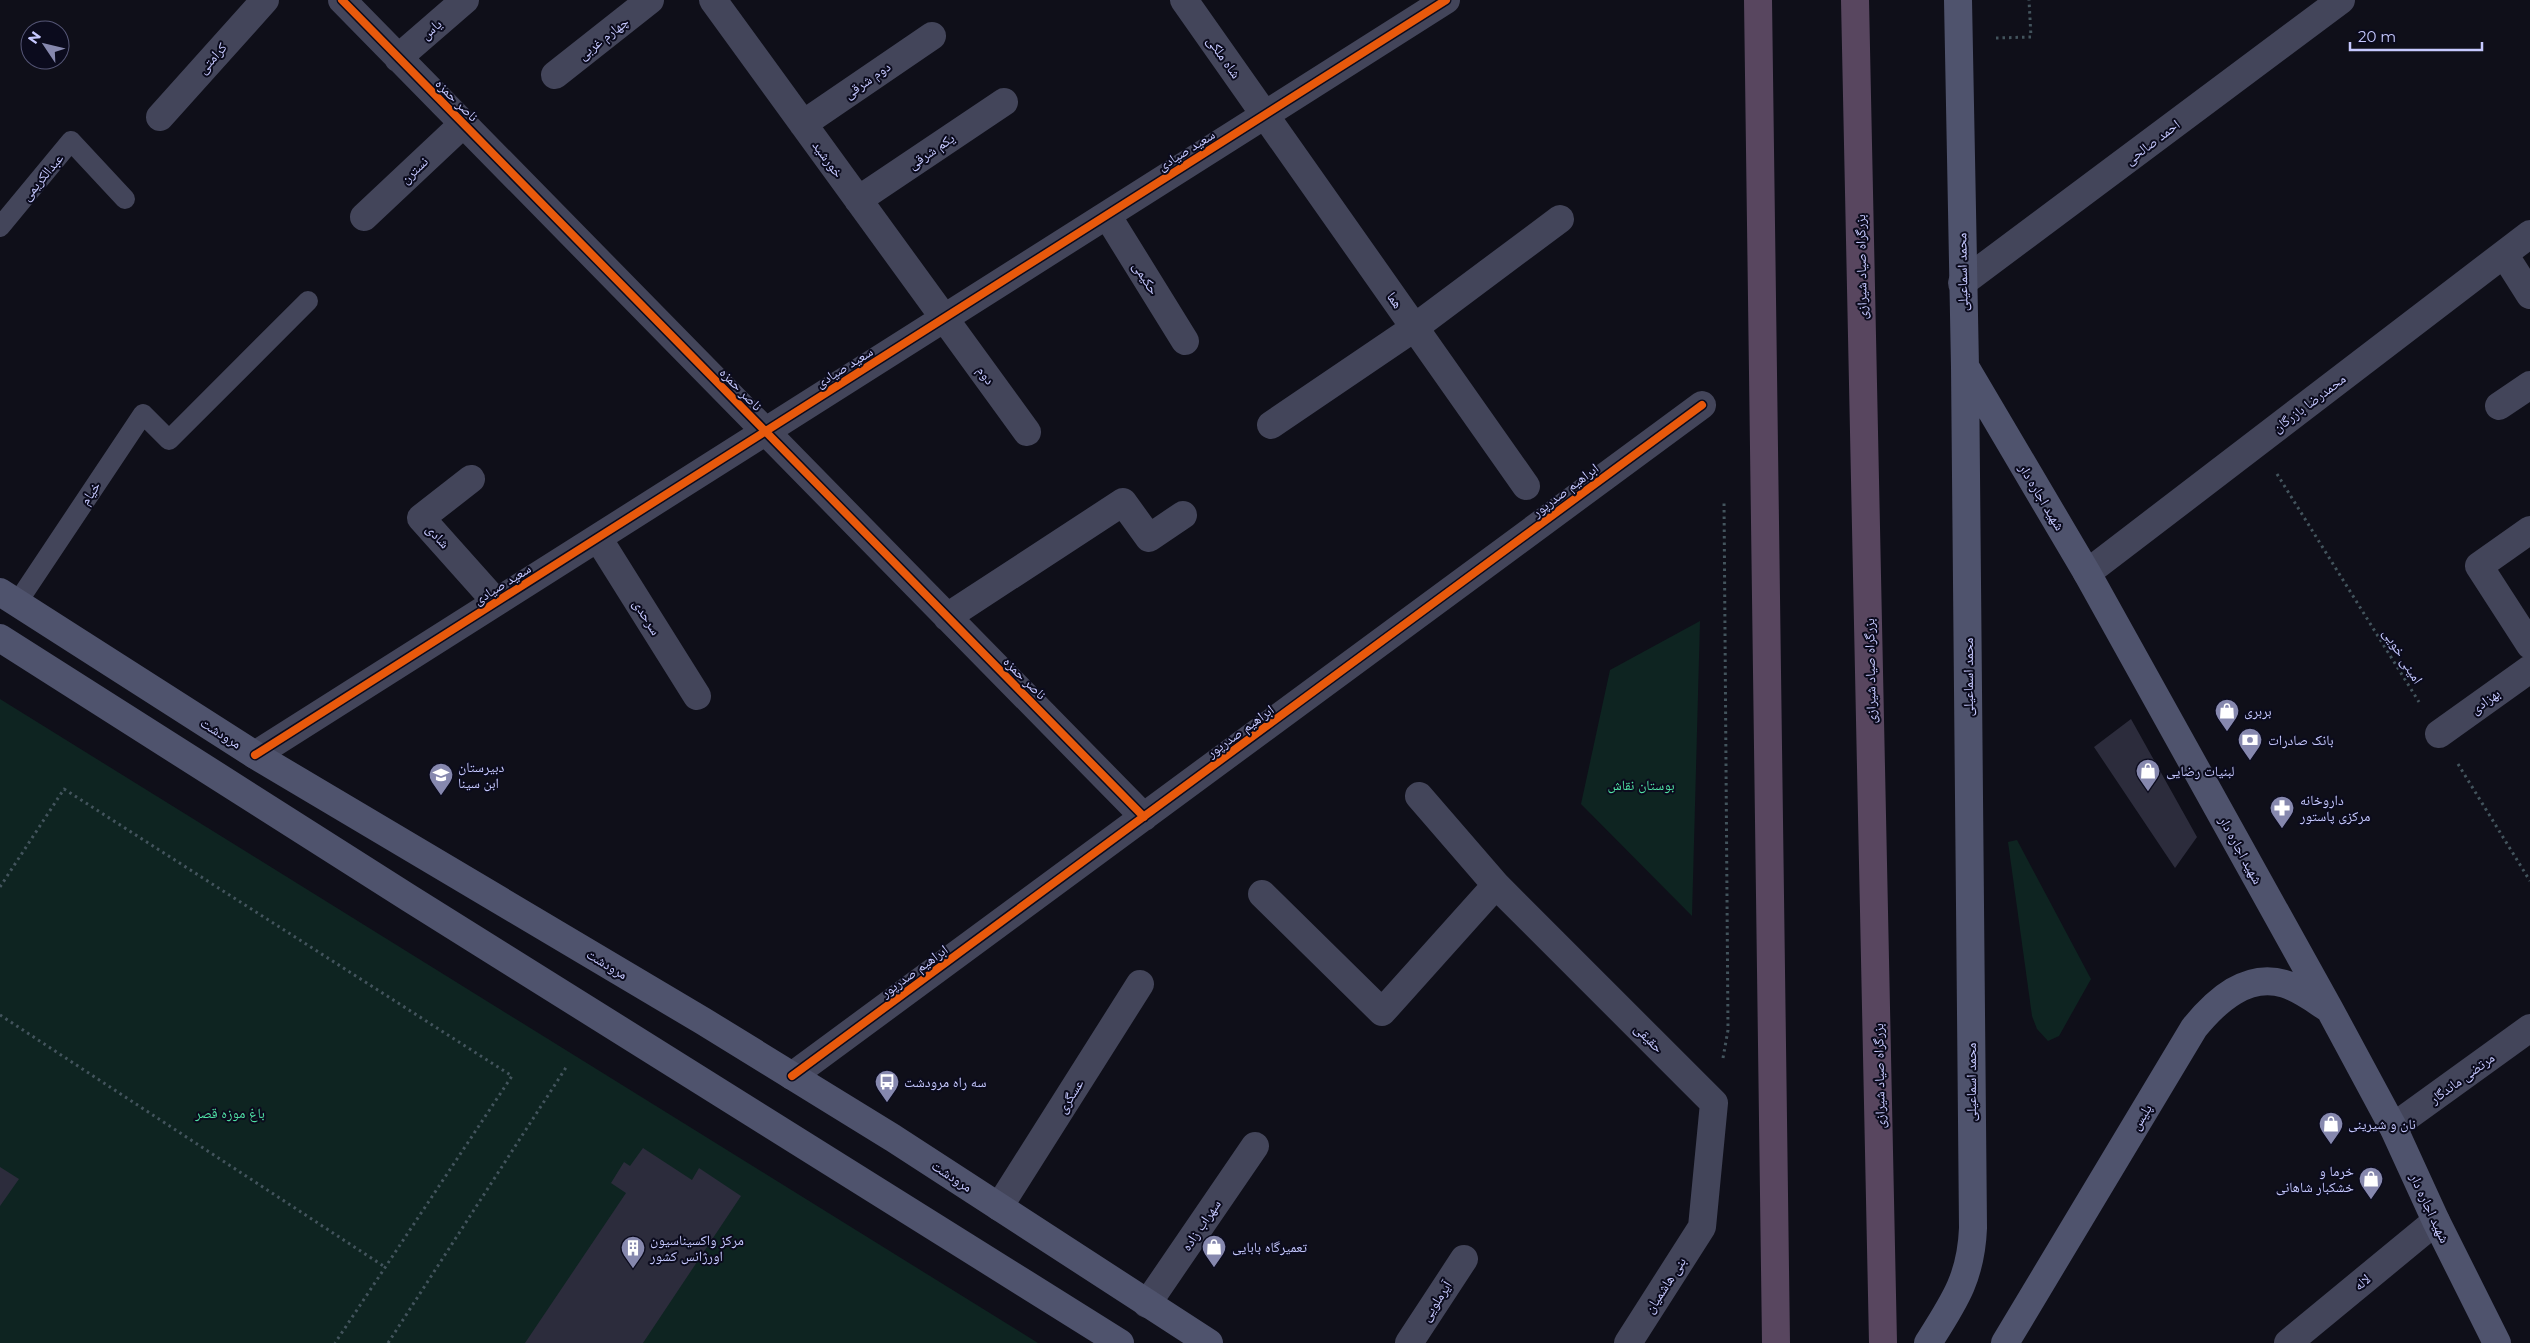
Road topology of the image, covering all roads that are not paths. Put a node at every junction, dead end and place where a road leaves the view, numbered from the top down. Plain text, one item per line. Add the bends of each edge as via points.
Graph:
1 (265, 0) edge
2 (342, 0) edge
3 (464, 0) edge
4 (650, 0) edge
5 (1184, 0) edge
6 (1446, 0) edge
7 (1758, 0) edge
8 (1855, 0) edge
9 (1958, 0) edge
10 (2342, 0) edge
11 (715, 1) edge
12 (932, 36) dead end
13 (398, 58) junction
14 (555, 75) dead end
15 (1004, 102) dead end
16 (1265, 115) junction
17 (160, 117) dead end
18 (463, 124) junction
19 (803, 124) junction
20 (125, 199) dead end
21 (858, 200) junction
22 (1107, 215) junction
23 (364, 216) dead end
24 (1560, 219) dead end
25 (0, 227) edge
26 (2530, 234) edge
27 (2504, 254) junction
28 (1962, 283) junction
29 (2530, 295) edge
30 (308, 301) dead end
31 (945, 318) junction
32 (1414, 328) junction
33 (1185, 341) dead end
34 (1965, 367) junction
35 (2530, 384) edge
36 (1702, 405) dead end
37 (2499, 406) dead end
38 (1271, 425) dead end
39 (765, 432) junction
40 (1027, 432) dead end
41 (471, 479) dead end
42 (1526, 486) dead end
43 (1183, 515) dead end
44 (2530, 530) edge
45 (598, 538) junction
46 (2087, 573) junction
47 (8, 598) edge
48 (496, 602) junction
49 (947, 617) junction
50 (0, 638) edge
51 (2530, 645) edge
52 (2530, 669) edge
53 (697, 696) dead end
54 (2439, 734) road end
55 (256, 754) junction
56 (233, 786) junction
57 (1419, 796) dead end
58 (1144, 817) junction
59 (1496, 885) junction
60 (1262, 894) dead end
61 (1140, 984) dead end
62 (2330, 1010) junction
63 (2530, 1028) edge
64 (792, 1076) junction
65 (2393, 1127) junction
66 (1256, 1146) dead end
67 (999, 1207) junction
68 (2436, 1221) junction
69 (1702, 1227) joint
70 (1464, 1259) dead end
71 (1147, 1304) junction
72 (1120, 1343) edge
73 (1209, 1343) edge
74 (1409, 1343) edge
75 (1628, 1343) edge
76 (1776, 1343) edge
77 (1883, 1343) edge
78 (1928, 1343) edge
79 (2005, 1343) edge
80 (2288, 1343) edge
81 (2497, 1343) edge

1 - 17 street, کرامتی
2 - 13 street, ناصر حمزه
3 - 13 street, یاس
4 - 14 street, چهارم غربی
5 - 16 street, شاه ملکی
6 - 16 street, سعید صیادی
7 - 76 highway
8 - 77 highway, بزرگراه صیاد شیرازی
9 - 28 main road, محمد اسماعیلی
10 - 28 street, احمد صالحی
11 - 19 street, خورشید
12 - 19 street, دوم شرقی
13 - 18 street, ناصر حمزه
15 - 21 street, یکم شرقی
16 - 22 street, سعید صیادی
16 - 32 street, هما
18 - 23 street, نسترن
18 - 39 street, ناصر حمزه
19 - 21 street, خورشید
20 - 25 lane, عبدالکریمی via 71,141
21 - 31 street, خورشید
22 - 31 street, سعید صیادی
22 - 33 street, حکیمی
24 - 32 street
26 - 27 street, محمدرضا بازرگان
27 - 29 street
27 - 46 street, محمدرضا بازرگان
28 - 34 main road, محمد اسماعیلی
30 - 47 lane, خیام via 170,440 143,414
31 - 39 street, سعید صیادی
31 - 40 street, دوم
32 - 38 street
32 - 42 street, هما
34 - 46 main road, شهید اجاره دار
34 - 78 main road, محمد اسماعیلی via 1973,1228 1970,1264 1954,1302
35 - 37 street
36 - 58 street, ابراهیم صدرپور
39 - 45 street, سعید صیادی
39 - 49 street, ناصر حمزه
41 - 48 street, شادی via 421,518
43 - 49 street via 1149,538 1122,502
44 - 51 street via 2479,566
45 - 48 street, سعید صیادی
45 - 53 street, سرحدی
46 - 62 main road, شهید اجاره دار
47 - 55 main road, مرودشت
48 - 55 street, سعید صیادی
49 - 58 street, ناصر حمزه
50 - 56 main road
52 - 54 street, بهزادی
55 - 56 main road
55 - 64 main road, مرودشت
56 - 72 main road
57 - 59 street, حقیقی
58 - 64 street, ابراهیم صدرپور
59 - 60 street via 1382,1012
59 - 69 street, حقیقی via 1714,1103
61 - 67 street, عسگری
62 - 65 main road, شهید اجاره دار
62 - 79 main road, پلیس via 2286,984 2273,982 2244,986 2225,995 2210,1009 2194,1028
63 - 65 street, مرتضی ماندگار
64 - 67 main road, مرودشت
65 - 68 main road, شهید اجاره دار
66 - 71 street, سهراب زاده
67 - 71 main road, مرودشت
68 - 80 street, لاله
68 - 81 main road, شهید اجاره دار
69 - 75 street, بنی هاشمیان
70 - 74 street, آیرملویی
71 - 73 main road, مرودشت

